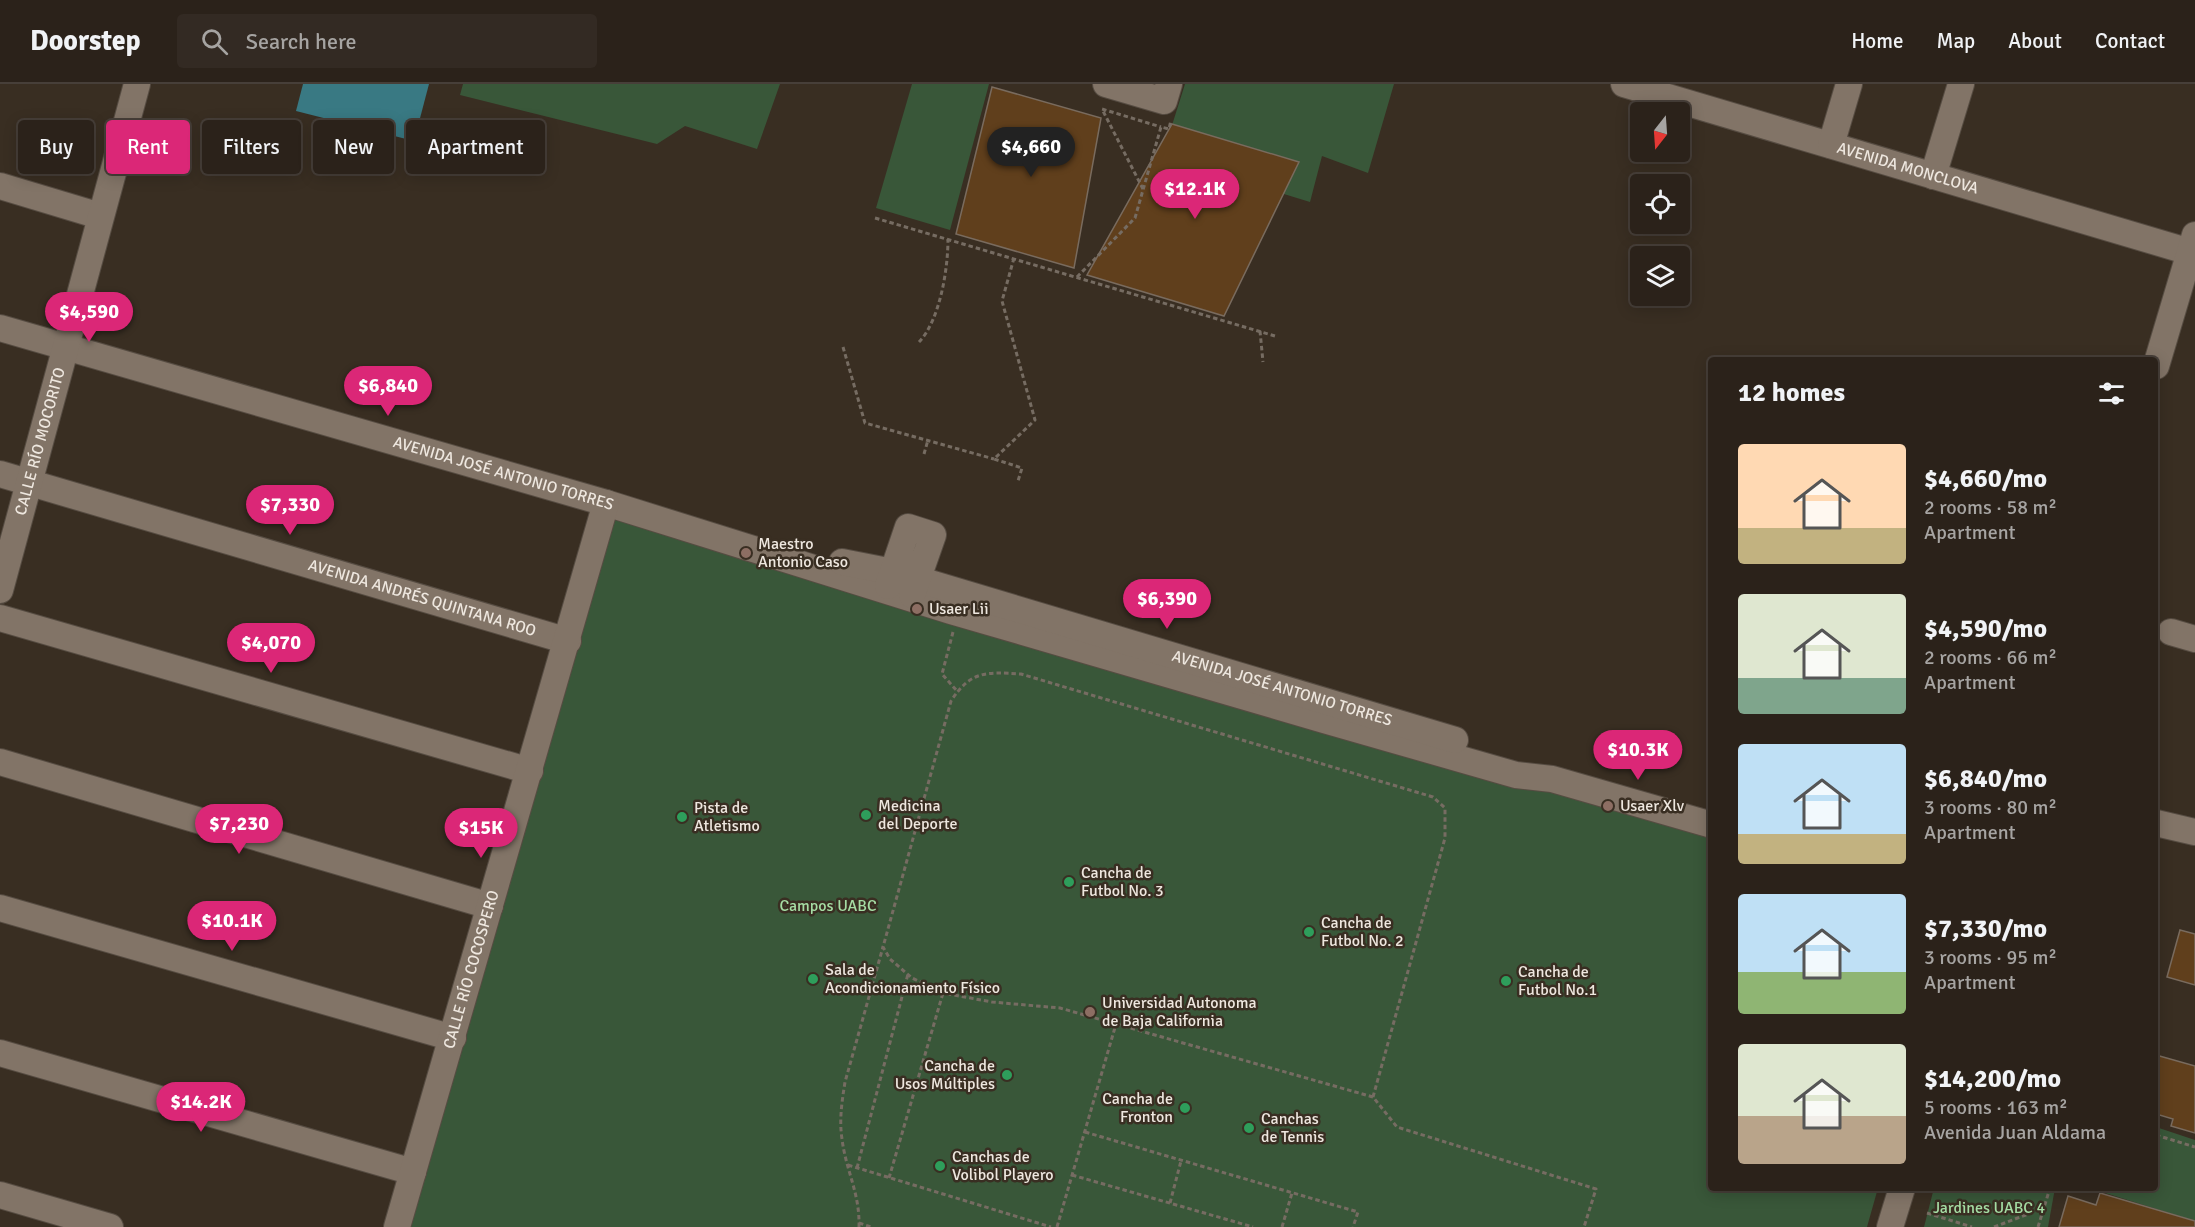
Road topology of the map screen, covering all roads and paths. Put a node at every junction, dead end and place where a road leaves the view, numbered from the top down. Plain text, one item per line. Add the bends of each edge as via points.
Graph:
1 (137, 84) edge
2 (1106, 84) edge
3 (1169, 84) edge
4 (1624, 84) edge
5 (1849, 84) edge
6 (1961, 84) edge
7 (1674, 91) edge
8 (1172, 117) dead end
9 (1161, 127) junction
10 (1831, 145) junction
11 (1933, 176) junction
12 (0, 186) edge
13 (1143, 191) junction
14 (100, 216) junction
15 (875, 218) dead end
16 (948, 239) junction
17 (2192, 244) edge
18 (1014, 258) junction
19 (1077, 277) junction
20 (0, 328) edge
21 (1260, 332) junction
22 (1275, 336) dead end
23 (919, 342) dead end
24 (65, 347) junction
25 (843, 347) dead end
26 (2158, 359) edge
27 (1263, 362) dead end
28 (928, 440) junction
29 (924, 454) dead end
30 (994, 459) junction
31 (0, 474) edge
32 (1018, 481) dead end
33 (28, 482) junction
34 (606, 503) junction
35 (902, 585) junction
36 (0, 590) edge
37 (0, 618) edge
38 (954, 629) dead end
39 (568, 641) junction
40 (957, 691) junction
41 (0, 762) edge
42 (530, 771) junction
43 (2158, 823) edge
44 (1708, 824) edge
45 (2195, 832) edge
46 (490, 906) junction
47 (0, 908) edge
48 (883, 946) junction
49 (908, 974) junction
50 (943, 993) junction
51 (1116, 1024) junction
52 (453, 1038) junction
53 (0, 1053) edge
54 (1373, 1097) junction
55 (1085, 1132) junction
56 (2158, 1136) edge
57 (2195, 1147) edge
58 (1182, 1161) junction
59 (848, 1165) junction
60 (857, 1168) junction
61 (413, 1172) junction
62 (1072, 1174) junction
63 (890, 1178) junction
64 (1901, 1191) edge
65 (2049, 1191) edge
66 (1292, 1193) junction
67 (0, 1195) edge
68 (1170, 1203) junction
69 (2044, 1208) junction
70 (1927, 1213) dead end
71 (859, 1225) edge
72 (110, 1227) edge
73 (397, 1227) edge
74 (871, 1227) edge
75 (1052, 1227) edge
76 (1057, 1227) edge
77 (1253, 1227) edge
78 (1282, 1227) edge
79 (1353, 1227) edge
80 (1584, 1227) edge
81 (1890, 1227) edge
82 (1972, 1227) edge
83 (1994, 1227) edge
84 (2038, 1227) edge

1 - 14 street, CALLE RÍO MOCORITO
2 - 3 street via 1164,101
4 - 7 street, AVENIDA MONCLOVA
5 - 10 street
6 - 11 street
7 - 10 street, AVENIDA MONCLOVA
8 - 9 path via 1169,129
9 - 13 path
9 - 13 path via 1102,109
10 - 11 street, AVENIDA MONCLOVA
11 - 17 street, AVENIDA MONCLOVA
12 - 14 street
13 - 19 path via 1135,218
14 - 24 street, CALLE RÍO MOCORITO
15 - 16 path
16 - 18 path
16 - 23 path via 948,264 936,309 929,331
17 - 26 street
18 - 19 path
18 - 30 path via 1002,301 1035,420
19 - 21 path
20 - 24 street, AVENIDA JOSÉ ANTONIO TORRES
21 - 22 path
21 - 27 path
24 - 33 street, CALLE RÍO MOCORITO
24 - 34 street, AVENIDA JOSÉ ANTONIO TORRES
25 - 28 path via 865,423
28 - 29 path
28 - 30 path
30 - 32 path via 1022,468
31 - 33 street, AVENIDA ANDRÉS QUINTANA ROO
33 - 36 street, CALLE RÍO MOCORITO
33 - 39 street, AVENIDA ANDRÉS QUINTANA ROO
34 - 35 street, AVENIDA JOSÉ ANTONIO TORRES via 762,552
34 - 39 street, CALLE RÍO COCOSPERO
35 - 35 street via 908,527 933,535
35 - 44 street, AVENIDA JOSÉ ANTONIO TORRES via 1326,710 1516,776 1552,779
37 - 42 street
38 - 40 path via 942,674
39 - 42 street, CALLE RÍO COCOSPERO
40 - 48 path
40 - 54 path via 984,672 1021,674 1433,797 1445,808 1445,838
41 - 46 street
42 - 46 street, CALLE RÍO COCOSPERO
43 - 45 street
46 - 52 street, CALLE RÍO COCOSPERO
47 - 52 street
48 - 49 path via 890,959
48 - 59 path via 844,1082 842,1138
49 - 50 path
49 - 60 path
50 - 51 path via 1060,1008
50 - 63 path
51 - 54 path
51 - 55 path
52 - 61 street, CALLE RÍO COCOSPERO
53 - 61 street
54 - 80 path via 1397,1128 1596,1189
55 - 58 path
55 - 62 path
56 - 57 path
58 - 66 path
58 - 68 path
59 - 60 path
59 - 71 path via 856,1188
60 - 63 path
61 - 73 street, CALLE RÍO COCOSPERO
62 - 68 path
62 - 76 path
63 - 75 path
64 - 81 street
65 - 69 path
66 - 78 path
66 - 79 path via 1358,1212
67 - 72 street
68 - 77 path
69 - 83 path
69 - 84 path
70 - 82 path
71 - 74 path

